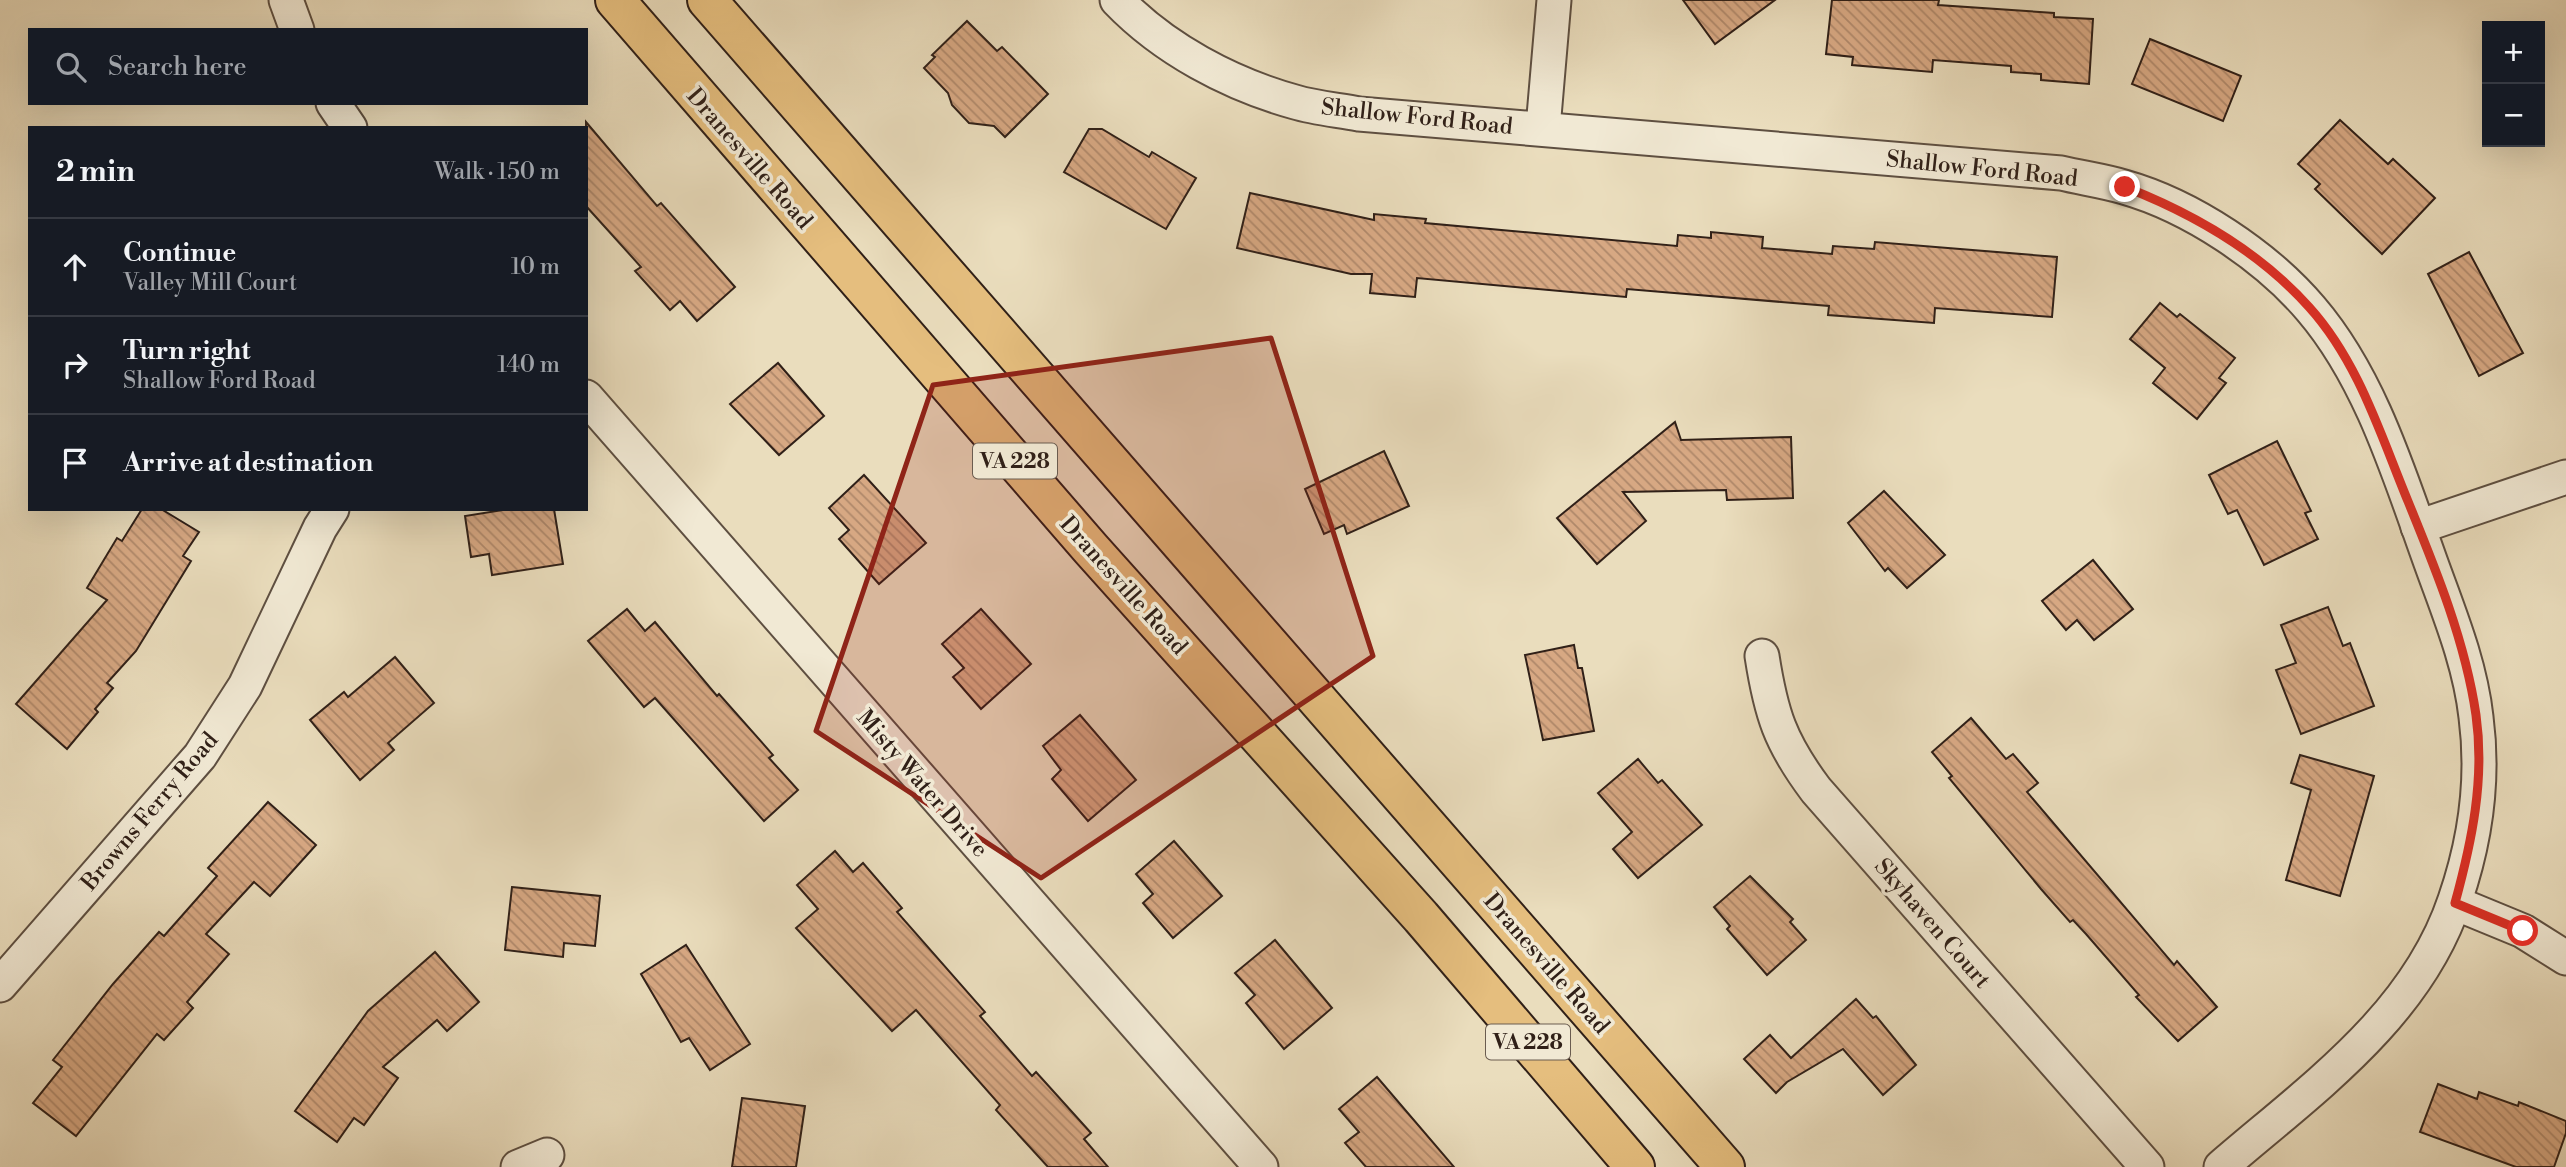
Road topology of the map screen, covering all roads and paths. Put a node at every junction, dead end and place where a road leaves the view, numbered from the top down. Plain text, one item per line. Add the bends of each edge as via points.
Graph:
1 (286, 0) edge
2 (615, 0) edge
3 (707, 0) edge
4 (1118, 0) edge
5 (1555, 0) edge
6 (296, 28) edge
7 (334, 105) edge
8 (349, 126) edge
9 (1542, 128) junction
10 (588, 399) edge
11 (2566, 477) edge
12 (331, 511) edge
13 (2418, 527) junction
14 (1762, 656) dead end
15 (2455, 903) junction
16 (2566, 958) edge
17 (0, 985) edge
18 (1261, 1167) edge
19 (1635, 1167) edge
20 (1725, 1167) edge
21 (2147, 1167) edge
22 (2221, 1167) edge

1 - 6 street
2 - 19 main road, Dranesville Road / VA 228
3 - 20 main road, Dranesville Road / VA 228
4 - 9 street, Shallow Ford Road via 1181,51 1239,83 1296,102 1359,114
5 - 9 street
7 - 8 street
9 - 13 street, Shallow Ford Road via 2062,173 2125,187 2166,203 2205,222 2254,257 2309,306 2363,389
10 - 18 street, Misty Water Drive
11 - 13 street
12 - 17 street, Browns Ferry Road via 245,686 200,756
13 - 15 street, Shallow Ford Road via 2463,651 2476,716 2479,782 2471,846
14 - 21 street, Skyhaven Court via 1780,735 1809,781
15 - 16 street via 2523,931
15 - 22 street, Shallow Ford Road via 2426,963 2386,1016 2354,1052

